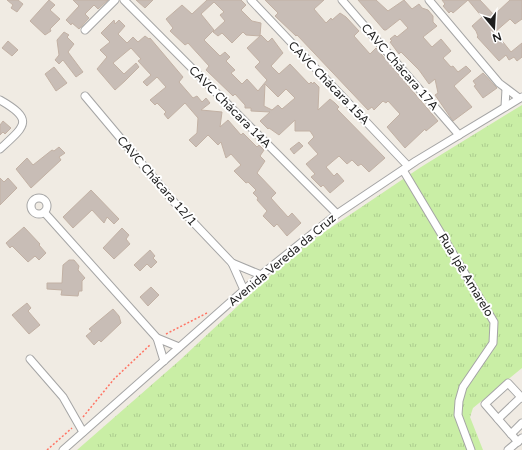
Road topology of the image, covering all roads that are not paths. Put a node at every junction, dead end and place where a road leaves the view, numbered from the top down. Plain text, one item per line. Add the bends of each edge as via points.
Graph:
1 (115, 0) edge
2 (124, 0) edge
3 (250, 0) edge
4 (342, 0) edge
5 (429, 0) edge
6 (85, 30) dead end
7 (506, 89) junction
8 (85, 96) dead end
9 (521, 98) edge
10 (0, 100) edge
11 (506, 107) junction
12 (459, 135) junction
13 (0, 149) edge
14 (416, 161) junction
15 (406, 168) junction
16 (391, 177) junction
17 (410, 181) junction
18 (44, 212) junction
19 (337, 214) junction
20 (232, 263) junction
21 (261, 275) junction
22 (244, 290) junction
23 (157, 338) junction
24 (179, 347) junction
25 (30, 359) dead end
26 (164, 361) junction
27 (522, 398) edge
28 (498, 419) junction
29 (522, 423) edge
30 (82, 432) junction
31 (511, 434) junction
32 (520, 440) edge
33 (62, 450) edge
34 (471, 450) edge
35 (508, 450) edge

1 - 6 street
2 - 19 street, CAVC Chácara 14A
3 - 15 street, CAVC Chácara 15A
4 - 12 street, CAVC Chácara 17A
5 - 7 street
7 - 9 street
7 - 11 street
8 - 20 street, CAVC Chácara 12/1 via 174,202
9 - 11 street, Avenida Vereda da Cruz
10 - 13 street via 17,110 23,121 19,132
11 - 12 street, Avenida Vereda da Cruz
12 - 14 street, Avenida Vereda da Cruz
14 - 15 street, Avenida Vereda da Cruz
14 - 17 street
15 - 16 street, Avenida Vereda da Cruz
15 - 17 street, Rua Ipê Amarelo
16 - 17 street
16 - 19 street, Avenida Vereda da Cruz
17 - 34 street, Rua Ipê Amarelo via 494,322 493,343 463,387 459,401 458,415
18 - 18 street via 39,214 32,210 33,198 44,199 47,207
18 - 23 street
19 - 21 street, Avenida Vereda da Cruz
20 - 21 street, CAVC Chácara 12/1
20 - 22 street, CAVC Chácara 12/1
21 - 22 street, Avenida Vereda da Cruz
22 - 24 street, Avenida Vereda da Cruz
23 - 24 street
23 - 26 street
24 - 26 street, Avenida Vereda da Cruz
25 - 30 street via 63,397
26 - 30 street, Avenida Vereda da Cruz
27 - 28 street
27 - 28 street via 508,383 485,404
28 - 31 street
29 - 31 street
30 - 33 street, Avenida Vereda da Cruz
31 - 32 street
32 - 35 street

